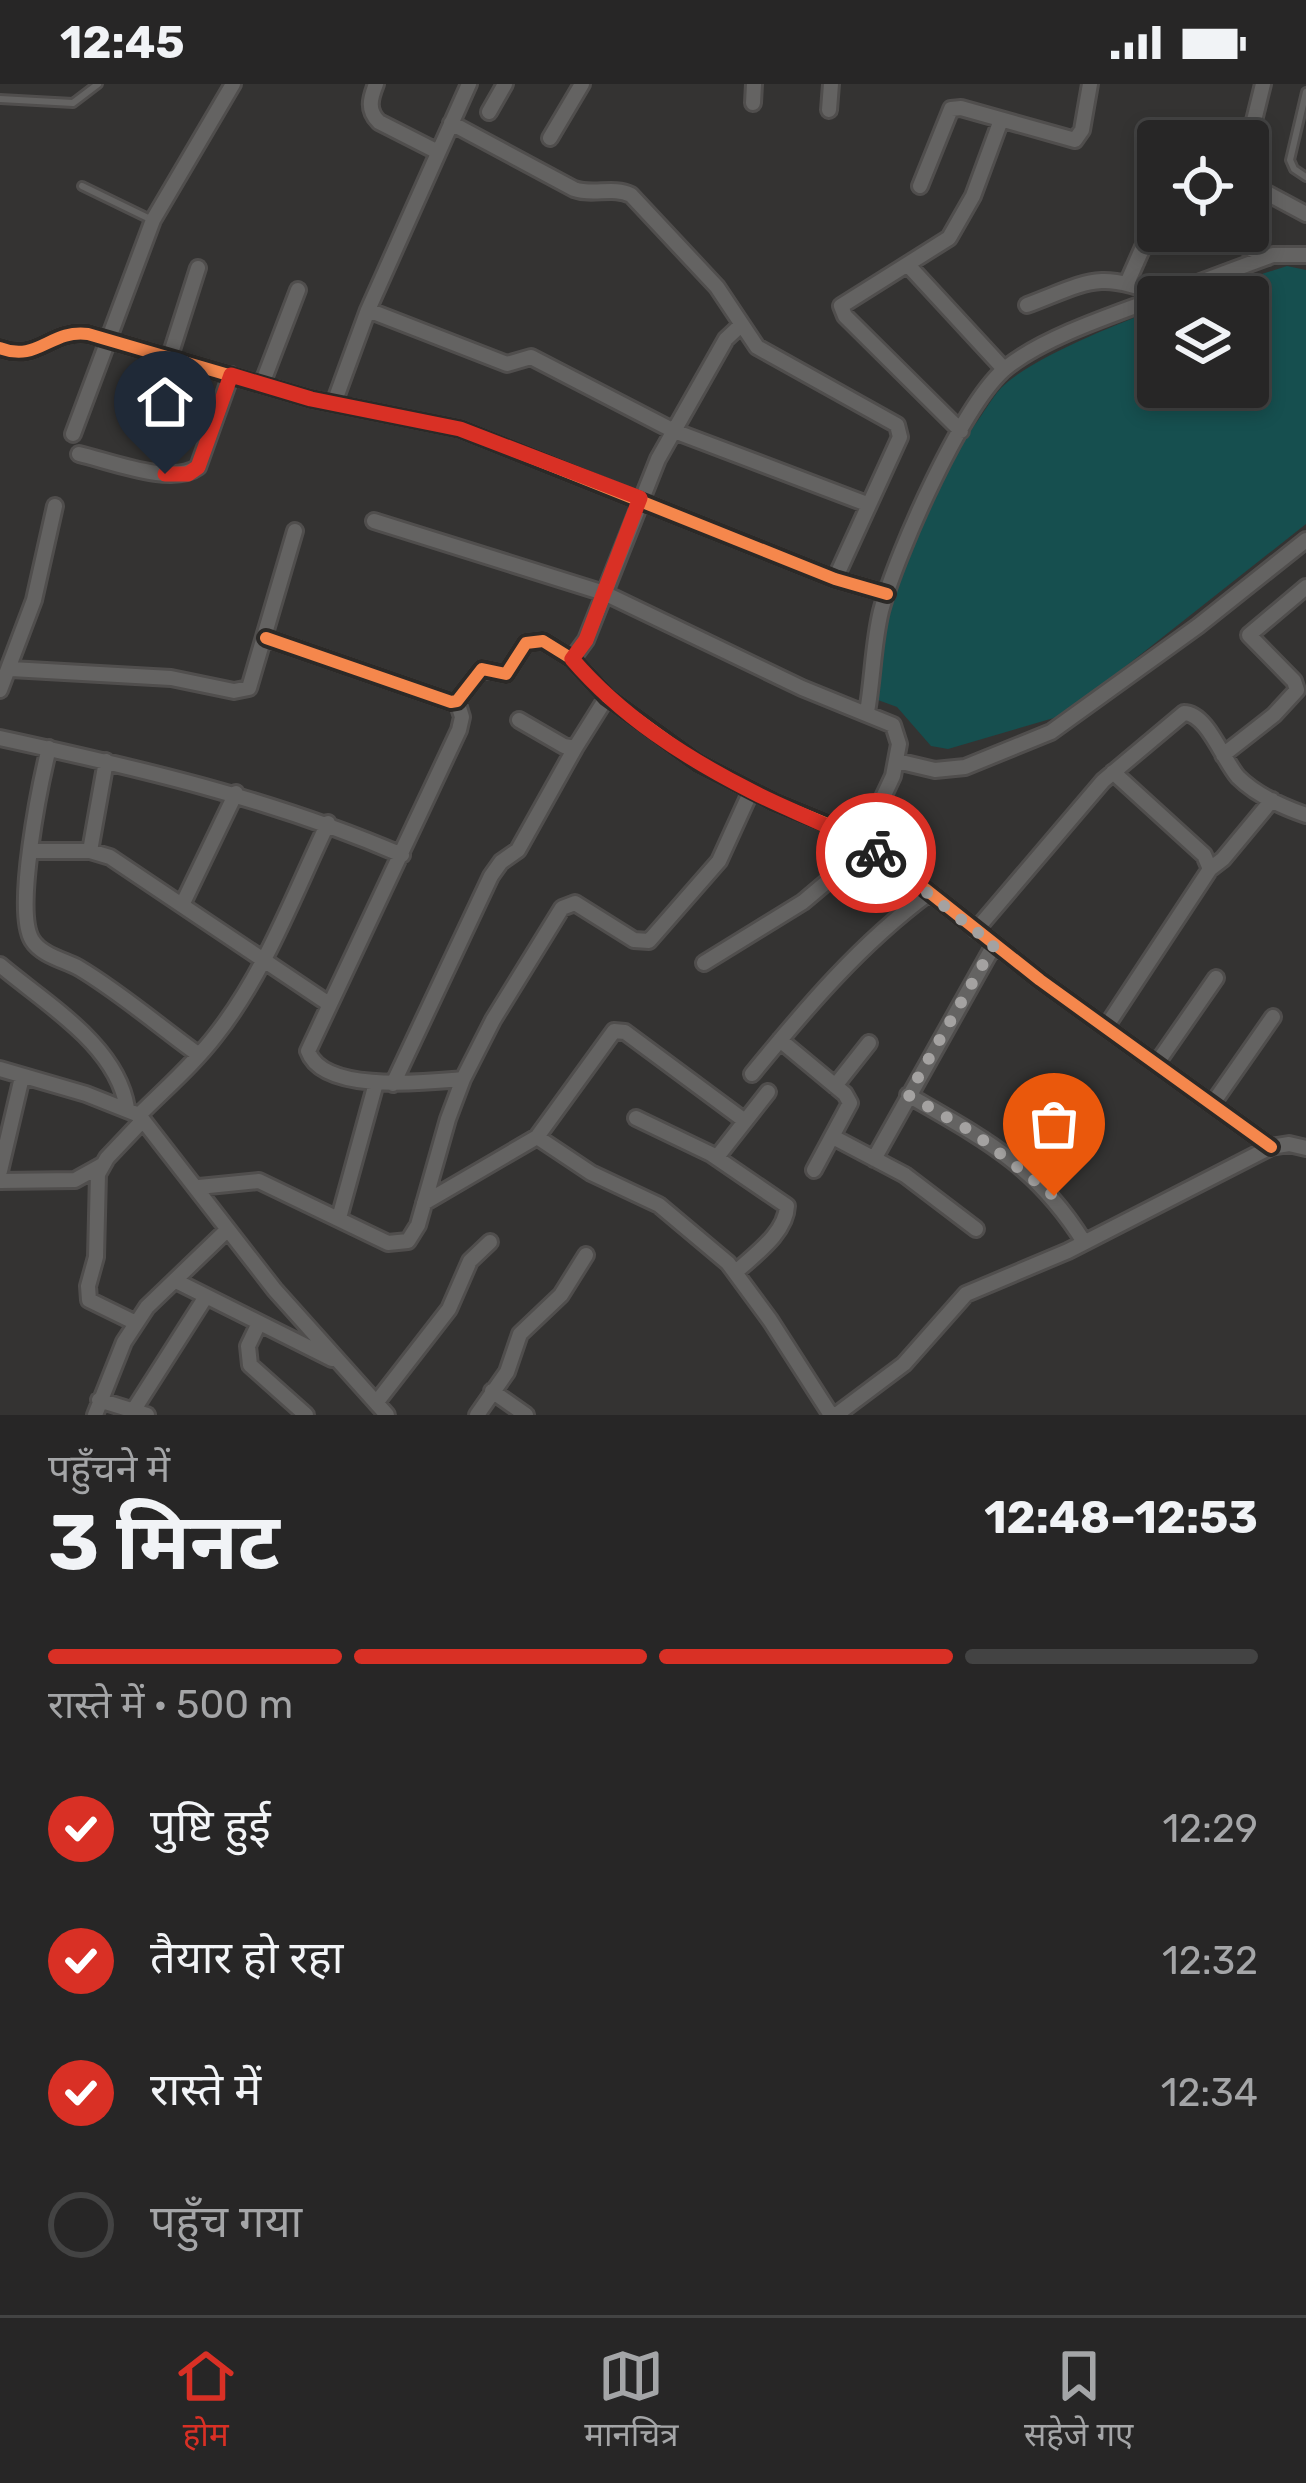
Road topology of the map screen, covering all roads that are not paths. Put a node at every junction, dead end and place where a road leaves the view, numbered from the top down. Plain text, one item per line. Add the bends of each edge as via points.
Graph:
1 (98, 84) edge
2 (233, 84) edge
3 (376, 84) edge
4 (469, 84) edge
5 (505, 84) edge
6 (582, 84) edge
7 (754, 84) edge
8 (831, 84) edge
9 (1090, 84) edge
10 (1263, 84) edge
11 (1306, 92) edge
12 (0, 99) edge
13 (753, 103) dead end
14 (829, 110) dead end
15 (489, 112) dead end
16 (1001, 120) junction
17 (1254, 120) edge
18 (451, 123) junction
19 (550, 138) dead end
20 (438, 152) junction
21 (1306, 177) edge
22 (82, 185) dead end
23 (920, 186) dead end
24 (1269, 194) edge
25 (1306, 214) edge
26 (153, 220) junction
27 (1141, 252) edge
28 (1257, 252) edge
29 (1306, 255) edge
30 (1268, 257) junction
31 (908, 266) junction
32 (198, 268) dead end
33 (1217, 276) edge
34 (1128, 281) junction
35 (1137, 286) edge
36 (298, 290) dead end
37 (1028, 305) dead end
38 (1137, 306) edge
39 (368, 310) junction
40 (741, 325) junction
41 (107, 339) junction
42 (0, 348) edge
43 (170, 356) junction
44 (1004, 369) junction
45 (231, 375) junction
46 (262, 384) junction
47 (334, 403) junction
48 (674, 430) junction
49 (961, 431) junction
50 (73, 434) dead end
51 (79, 454) dead end
52 (640, 498) junction
53 (867, 504) junction
54 (55, 506) dead end
55 (374, 521) dead end
56 (295, 531) dead end
57 (1306, 540) edge
58 (835, 579) junction
59 (1306, 586) edge
60 (604, 593) junction
61 (886, 594) junction
62 (266, 638) junction
63 (572, 659) junction
64 (4, 678) edge
65 (607, 698) junction
66 (457, 701) junction
67 (867, 712) junction
68 (518, 721) dead end
69 (0, 737) edge
70 (49, 748) junction
71 (575, 748) junction
72 (1222, 754) junction
73 (106, 761) junction
74 (897, 761) junction
75 (1113, 772) junction
76 (751, 791) junction
77 (236, 793) junction
78 (1272, 800) junction
79 (1306, 815) edge
80 (328, 823) junction
81 (863, 844) junction
82 (31, 850) junction
83 (90, 851) junction
84 (402, 855) junction
85 (1210, 869) junction
86 (928, 892) junction
87 (184, 903) junction
88 (976, 930) junction
89 (994, 945) junction
90 (264, 957) junction
91 (704, 963) dead end
92 (0, 965) edge
93 (1216, 978) dead end
94 (329, 1004) junction
95 (1273, 1018) dead end
96 (1106, 1027) junction
97 (780, 1040) junction
98 (869, 1043) dead end
99 (199, 1055) junction
100 (1157, 1063) junction
101 (0, 1069) edge
102 (752, 1074) dead end
103 (22, 1077) junction
104 (463, 1079) junction
105 (376, 1083) junction
106 (394, 1084) junction
107 (835, 1086) junction
108 (768, 1092) dead end
109 (908, 1095) junction
110 (1214, 1103) junction
111 (136, 1114) junction
112 (636, 1118) dead end
113 (746, 1121) junction
114 (537, 1137) junction
115 (833, 1137) junction
116 (1270, 1147) junction
117 (1306, 1148) edge
118 (717, 1157) junction
119 (874, 1159) junction
120 (102, 1165) junction
121 (1, 1167) edge
122 (814, 1171) dead end
123 (199, 1187) junction
124 (424, 1203) junction
125 (339, 1218) junction
126 (976, 1228) dead end
127 (227, 1230) junction
128 (490, 1242) dead end
129 (1084, 1242) junction
130 (586, 1256) dead end
131 (736, 1272) junction
132 (176, 1281) junction
133 (205, 1298) junction
134 (136, 1323) junction
135 (260, 1323) junction
136 (342, 1364) junction
137 (492, 1391) junction
138 (97, 1407) edge
139 (381, 1409) edge
140 (140, 1413) edge
141 (306, 1415) edge
142 (477, 1415) edge
143 (526, 1415) edge
144 (834, 1415) edge

1 - 12 lane via 73,103
2 - 26 street
3 - 20 street via 370,103 379,122
4 - 18 street
5 - 15 street
6 - 19 street
7 - 13 street
8 - 14 street
9 - 16 street via 1076,140
10 - 17 street
11 - 21 lane via 1290,160
16 - 23 street via 951,110
16 - 31 street via 959,224
18 - 20 street
18 - 40 street via 574,189 631,195 717,287
20 - 39 street
22 - 26 lane
24 - 25 street
26 - 41 street
27 - 34 street
28 - 30 street
29 - 30 street
30 - 33 street
31 - 44 street
31 - 49 street via 844,301 842,310
32 - 43 street
34 - 35 street
34 - 37 street via 1092,280
36 - 46 street
38 - 44 street
39 - 47 street
39 - 48 street via 507,364 531,357
40 - 48 street
40 - 53 street via 767,354 897,425 900,437
41 - 42 street via 73,332 25,354
41 - 43 street
41 - 50 street
43 - 45 street
44 - 49 street
45 - 46 street
45 - 51 street via 198,467 188,474
46 - 47 street
47 - 52 street via 460,429
48 - 52 street
48 - 53 street
49 - 61 street
52 - 58 street
52 - 60 street
53 - 58 street
54 - 64 street
55 - 60 street
56 - 62 street
57 - 74 street via 1051,732 965,767
58 - 61 street
59 - 72 street via 1250,635 1298,690
60 - 63 street
60 - 67 street
61 - 67 street
62 - 64 street via 255,680 242,691 171,678
62 - 66 street
63 - 65 street
63 - 66 street via 531,640 506,674 482,669
65 - 71 street
65 - 76 street
66 - 84 street via 459,730
67 - 74 street via 893,725
68 - 71 street
69 - 70 street
70 - 73 street
70 - 82 street
71 - 106 street via 518,850 491,876
72 - 75 street via 1188,712
72 - 78 street
73 - 77 street
73 - 83 street
74 - 81 street
75 - 85 street
75 - 88 street
76 - 81 street
76 - 104 street via 719,861 649,940 634,940 575,902 562,908
77 - 80 street
77 - 87 street
78 - 79 street
78 - 85 street
80 - 84 street
80 - 90 street
81 - 86 street
81 - 91 street via 844,871 803,902
82 - 83 street
82 - 99 street via 28,928 35,945
83 - 87 street
84 - 94 street
85 - 96 street
86 - 88 street
86 - 97 street via 882,929
87 - 90 street
88 - 89 street
89 - 96 street
89 - 109 street
90 - 94 street
90 - 99 street
92 - 111 street via 104,1054
93 - 100 street
94 - 105 street via 310,1041 312,1060
95 - 110 street
96 - 100 street
97 - 102 street
97 - 107 street
98 - 107 street
99 - 111 street
100 - 110 street
101 - 103 street
103 - 111 street
103 - 121 street
104 - 106 street
104 - 124 street
105 - 106 street
105 - 125 street
107 - 115 street via 850,1103
108 - 113 street
109 - 119 street
109 - 129 street via 1039,1181
110 - 116 street
111 - 120 street
111 - 123 street
112 - 118 street
113 - 114 street via 614,1030
113 - 118 street
114 - 124 street
114 - 131 street via 591,1174 659,1205
115 - 119 street
115 - 122 street
116 - 117 street
116 - 129 street
118 - 131 street via 788,1211
119 - 126 street
120 - 121 street via 75,1180
120 - 134 street via 86,1294
123 - 125 street via 259,1180
123 - 127 street
124 - 125 street via 414,1236 398,1245
127 - 132 street
127 - 136 street
128 - 139 street via 470,1261 449,1309
129 - 144 street via 966,1294 904,1364
130 - 137 street via 520,1334
131 - 144 street
132 - 133 street
132 - 134 street
133 - 135 street
133 - 140 street
134 - 138 street
135 - 136 street
135 - 141 street via 248,1346 250,1365
136 - 139 street
137 - 142 street
137 - 143 street
138 - 140 street

